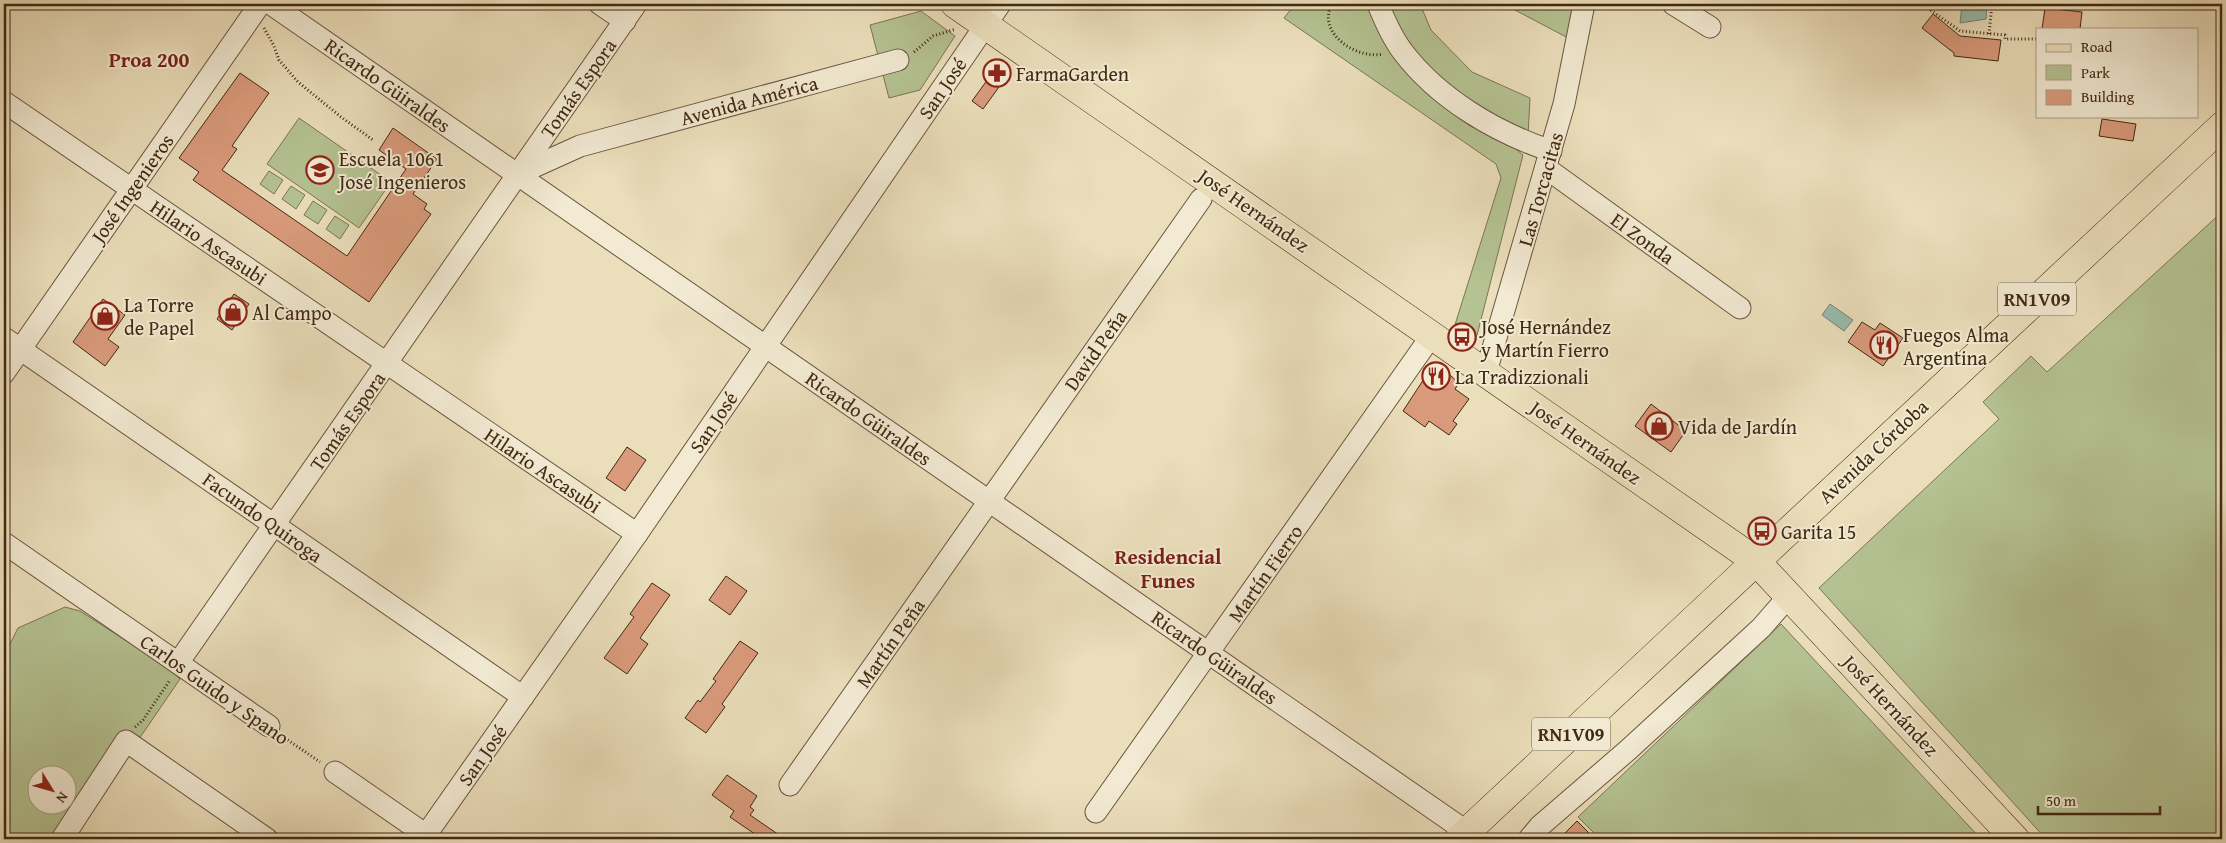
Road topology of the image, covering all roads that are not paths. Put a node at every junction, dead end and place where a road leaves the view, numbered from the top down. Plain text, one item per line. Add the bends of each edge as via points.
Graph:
1 (260, 4) edge
2 (271, 4) edge
3 (600, 4) edge
4 (1378, 4) edge
5 (1584, 4) edge
6 (1673, 4) edge
7 (630, 12) edge
8 (978, 12) edge
9 (1710, 27) dead end
10 (898, 60) road end
11 (4, 102) edge
12 (2222, 126) edge
13 (1549, 160) junction
14 (518, 174) junction
15 (132, 189) junction
16 (1201, 199) dead end
17 (1740, 308) dead end
18 (1432, 334) junction
19 (12, 344) edge
20 (766, 346) junction
21 (387, 363) junction
22 (1486, 372) junction
23 (4, 373) edge
24 (990, 501) junction
25 (274, 525) junction
26 (637, 534) junction
27 (4, 544) edge
28 (1756, 561) junction
29 (1789, 596) junction
30 (1209, 653) junction
31 (178, 663) junction
32 (523, 696) junction
33 (269, 726) road end
34 (335, 772) road end
35 (790, 785) dead end
36 (1096, 812) dead end
37 (1463, 836) edge
38 (425, 837) edge
39 (62, 839) edge
40 (267, 839) edge
41 (1529, 839) edge
42 (2015, 839) edge

1 - 15 street, José Ingenieros
2 - 14 street, Ricardo Güiraldes
3 - 7 street
4 - 13 street, El Zonda via 1401,50 1432,85
5 - 13 street, Las Torcacitas
6 - 9 street
7 - 14 street, Tomás Espora
8 - 18 main road, José Hernández
8 - 20 street, San José
10 - 14 street, Avenida América via 580,146
11 - 15 street, Hilario Ascasubi
12 - 28 main road, Avenida Córdoba / RN1V09
13 - 17 street, El Zonda
13 - 22 street, Las Torcacitas
14 - 20 street, Ricardo Güiraldes
14 - 21 street, Tomás Espora
15 - 19 street, José Ingenieros
15 - 21 street, Hilario Ascasubi
16 - 24 street, David Peña
18 - 22 main road, José Hernández
18 - 30 street, Martín Fierro
19 - 23 street, José Ingenieros
19 - 25 street, Facundo Quiroga
20 - 24 street, Ricardo Güiraldes
20 - 26 street, San José
21 - 25 street, Tomás Espora
21 - 26 street, Hilario Ascasubi
22 - 28 main road, José Hernández
24 - 30 street, Ricardo Güiraldes
24 - 35 street, Martín Peña
25 - 31 street, Tomás Espora
25 - 32 street, Facundo Quiroga
26 - 32 street, San José
27 - 31 street, Carlos Guido y Spano
28 - 29 main road, José Hernández
28 - 37 main road, Avenida Córdoba / RN1V09
29 - 41 street via 1761,628
29 - 42 main road, José Hernández
30 - 36 street, Martín Fierro
30 - 37 street, Ricardo Güiraldes
31 - 33 street, Carlos Guido y Spano
32 - 38 street, San José
34 - 38 street
39 - 40 street via 126,741

